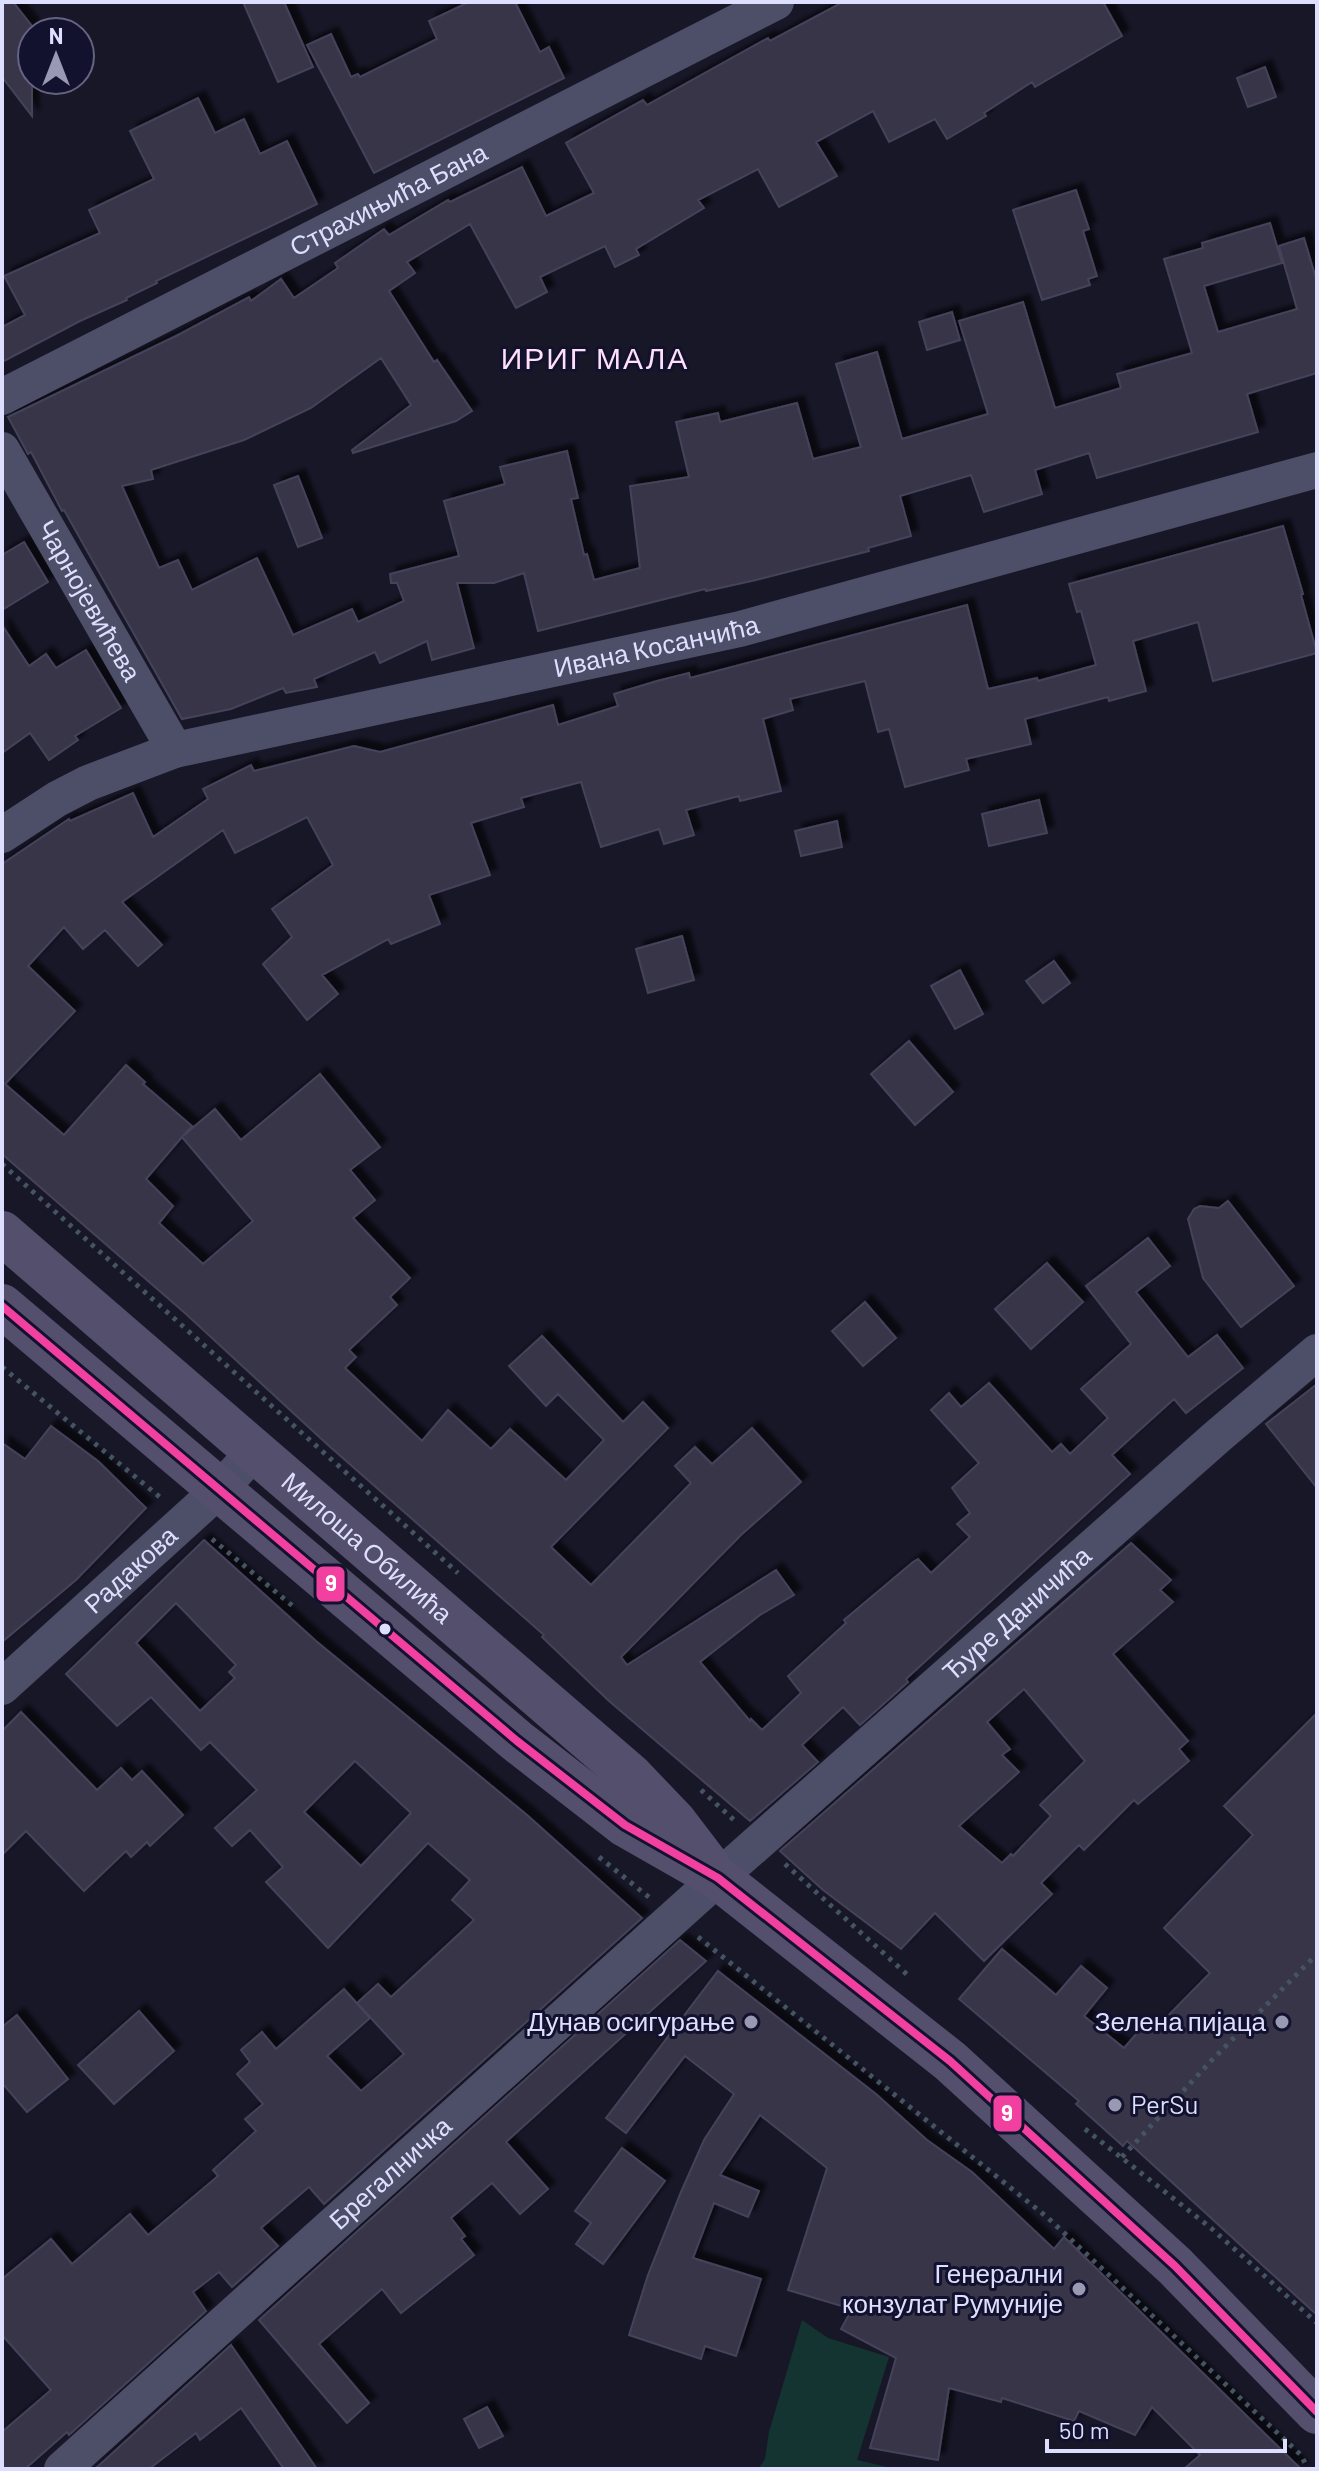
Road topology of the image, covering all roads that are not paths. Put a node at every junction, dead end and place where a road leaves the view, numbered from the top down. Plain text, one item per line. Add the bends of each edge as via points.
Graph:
1 (776, 2) edge
2 (2, 397) edge
3 (2, 450) edge
4 (1317, 470) edge
5 (175, 750) junction
6 (2, 835) edge
7 (2, 1233) edge
8 (2, 1306) edge
9 (1317, 1352) edge
10 (256, 1450) junction
11 (220, 1489) junction
12 (2, 1687) edge
13 (718, 1878) junction
14 (1313, 2399) edge
15 (62, 2469) edge

1 - 2 street, Страхињића Бана
3 - 5 street, Чарнојевићева
4 - 5 street, Ивана Косанчића via 740,629
5 - 6 street, Ивана Косанчића via 88,783
7 - 10 main road, Милоша Обилића
8 - 11 main road, Милоша Обилића
9 - 13 street, Ђуре Даничића
10 - 11 street, Радакова
10 - 13 main road, Милоша Обилића via 631,1776
11 - 12 street, Радакова
11 - 13 main road, Милоша Обилића via 599,1806
13 - 14 main road, Милоша Обилића via 950,2061
13 - 15 street, Брегалничка

